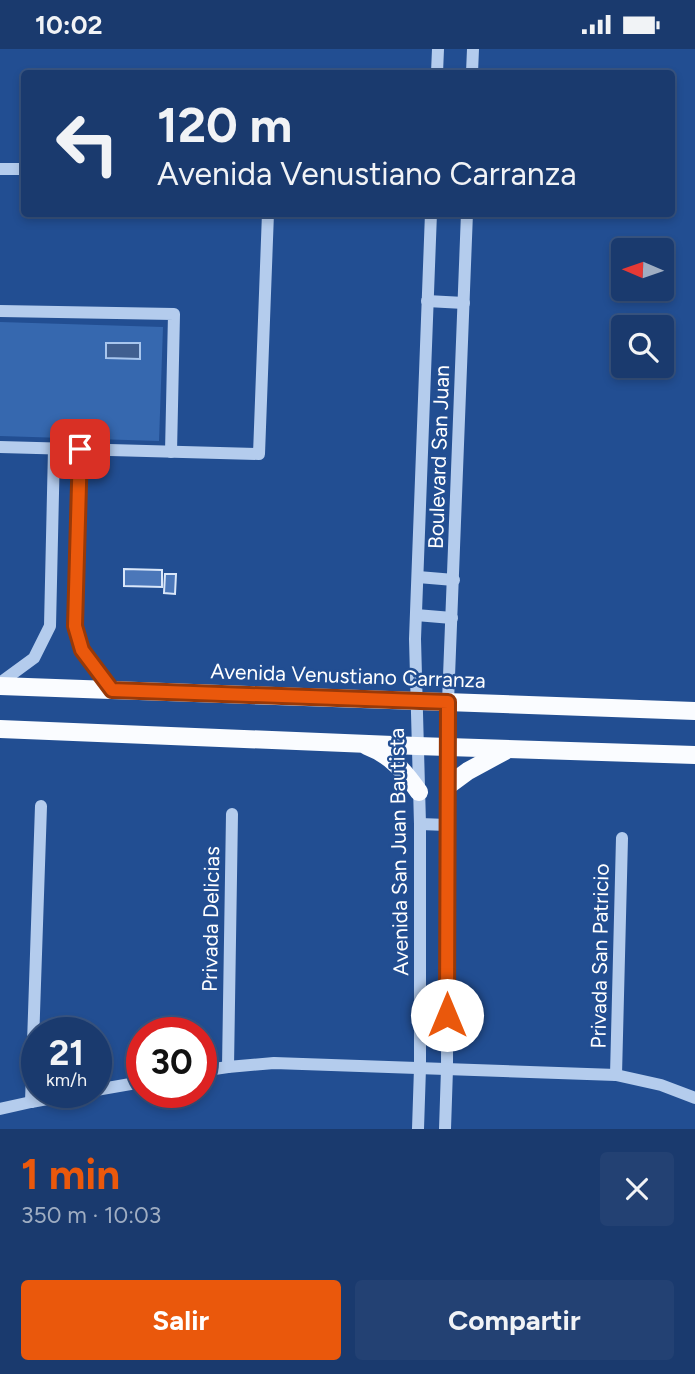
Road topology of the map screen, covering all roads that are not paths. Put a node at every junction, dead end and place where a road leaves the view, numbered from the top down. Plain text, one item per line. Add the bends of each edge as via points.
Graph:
1 (438, 49) edge
2 (473, 49) edge
3 (437, 70) edge
4 (472, 70) edge
5 (0, 169) edge
6 (21, 169) edge
7 (268, 217) edge
8 (431, 217) edge
9 (467, 217) edge
10 (427, 301) junction
11 (464, 303) junction
12 (0, 311) edge
13 (0, 447) edge
14 (54, 449) junction
15 (80, 449) junction
16 (171, 452) junction
17 (418, 577) junction
18 (454, 580) junction
19 (50, 601) junction
20 (75, 603) junction
21 (416, 615) junction
22 (452, 618) junction
23 (0, 685) edge
24 (112, 690) junction
25 (416, 701) junction
26 (448, 702) junction
27 (695, 712) edge
28 (0, 729) edge
29 (357, 743) junction
30 (417, 746) junction
31 (449, 747) junction
32 (510, 749) junction
33 (695, 755) edge
34 (449, 785) junction
35 (419, 792) junction
36 (41, 806) dead end
37 (232, 814) dead end
38 (420, 824) junction
39 (447, 825) junction
40 (622, 838) dead end
41 (34, 1017) edge
42 (228, 1067) junction
43 (217, 1069) edge
44 (420, 1069) junction
45 (447, 1069) junction
46 (616, 1075) junction
47 (695, 1098) edge
48 (21, 1104) edge
49 (0, 1109) edge
50 (418, 1129) edge
51 (445, 1129) edge

1 - 3 street
2 - 4 street
5 - 6 street
7 - 16 street via 259,454
8 - 10 street, Boulevard San Juan
9 - 11 street, Boulevard San Juan
10 - 11 street
10 - 17 street, Boulevard San Juan
11 - 18 street, Boulevard San Juan
12 - 16 street via 174,314
13 - 14 street
14 - 15 street
14 - 19 street
15 - 16 street
15 - 20 street
17 - 18 street
17 - 21 street, Boulevard San Juan
18 - 22 street, Boulevard San Juan
19 - 20 street
19 - 23 street via 50,626 34,658
20 - 24 street via 82,650
21 - 22 street
21 - 25 street, Boulevard San Juan
22 - 26 street, Boulevard San Juan
23 - 24 main road, Avenida Venustiano Carranza
24 - 25 main road, Avenida Venustiano Carranza
25 - 26 main road, Avenida Venustiano Carranza
25 - 30 street, Avenida San Juan Bautista
26 - 27 main road, Avenida Venustiano Carranza
26 - 31 street
28 - 29 main road
29 - 30 main road
29 - 35 main road via 394,761
30 - 31 main road
30 - 35 street, Avenida San Juan Bautista
31 - 32 main road
31 - 34 street
32 - 33 main road
32 - 34 main road
34 - 39 street
35 - 38 street, Avenida San Juan Bautista
36 - 41 street
37 - 42 street, Privada Delicias
38 - 39 street
38 - 44 street, Avenida San Juan Bautista
39 - 45 street
40 - 46 street, Privada San Patricio
42 - 43 street
42 - 44 street via 274,1063
44 - 45 street
44 - 50 street, Avenida San Juan Bautista
45 - 46 street
45 - 51 street
46 - 47 street
48 - 49 street

